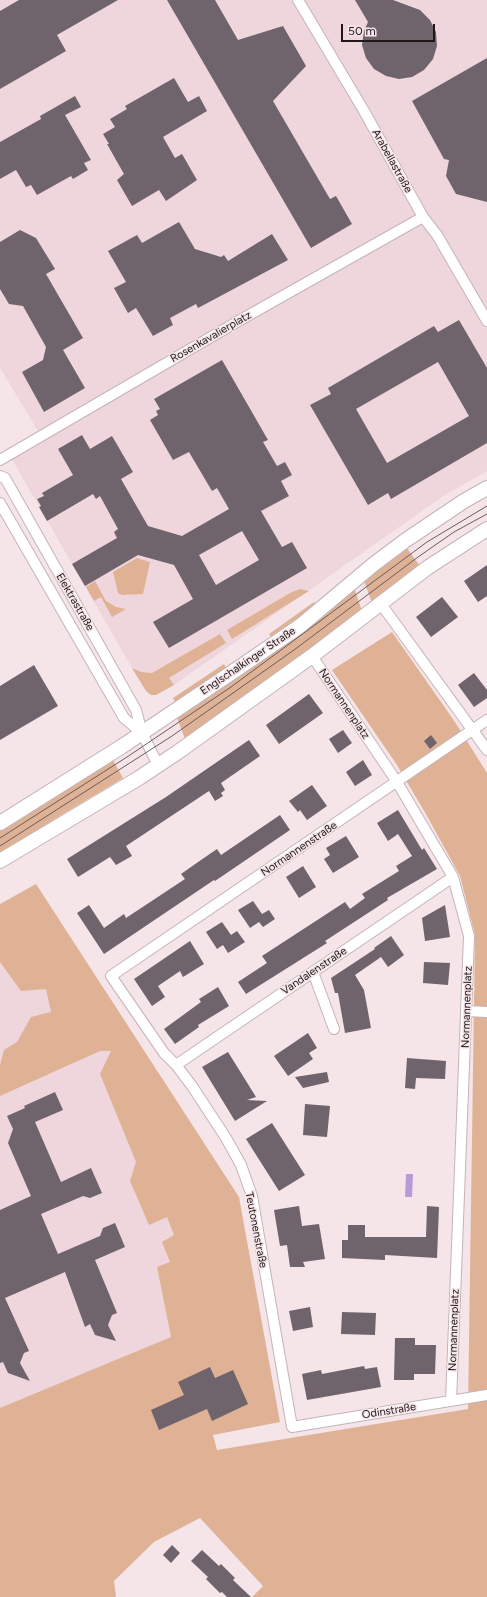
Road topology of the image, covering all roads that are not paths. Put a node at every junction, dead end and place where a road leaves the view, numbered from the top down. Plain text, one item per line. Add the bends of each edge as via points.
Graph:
1 (298, 0) edge
2 (423, 217) junction
3 (487, 321) edge
4 (0, 460) edge
5 (0, 476) edge
6 (487, 488) edge
7 (0, 503) edge
8 (487, 529) edge
9 (381, 604) junction
10 (312, 656) junction
11 (487, 720) edge
12 (473, 730) junction
13 (142, 733) junction
14 (487, 750) edge
15 (158, 765) junction
16 (397, 782) junction
17 (0, 823) edge
18 (0, 861) edge
19 (453, 877) junction
20 (313, 972) junction
21 (111, 976) joint
22 (467, 1011) junction
23 (487, 1012) edge
24 (334, 1029) dead end
25 (176, 1065) junction
26 (487, 1395) edge
27 (451, 1400) junction
28 (292, 1427) joint

1 - 2 street, Arabellastraße
2 - 3 street, Arabellastraße via 437,235
2 - 4 street, Rosenkavalierplatz
5 - 13 street, Elektrastraße via 4,478 136,710
6 - 13 main road, Englschalkinger Straße via 406,540 300,626
7 - 13 street, Elektrastraße via 124,718
8 - 9 main road via 427,568
9 - 10 main road
9 - 12 street
10 - 15 main road
10 - 16 street, Normannenplatz
11 - 12 street, Normannenstraße
12 - 14 street
12 - 16 street, Normannenstraße
13 - 15 street, Elektrastraße
13 - 17 main road, Englschalkinger Straße
15 - 18 main road
16 - 19 street, Normannenplatz
16 - 21 street, Normannenstraße
19 - 20 street, Vandalenstraße
19 - 22 street, Normannenplatz via 469,936
20 - 24 street
20 - 25 street, Vandalenstraße
21 - 25 street, Teutonenstraße via 164,1053
22 - 23 street
22 - 27 street, Normannenplatz
25 - 28 street, Teutonenstraße via 226,1138 241,1165 252,1196
26 - 27 street, Odinstraße
27 - 28 street, Odinstraße

